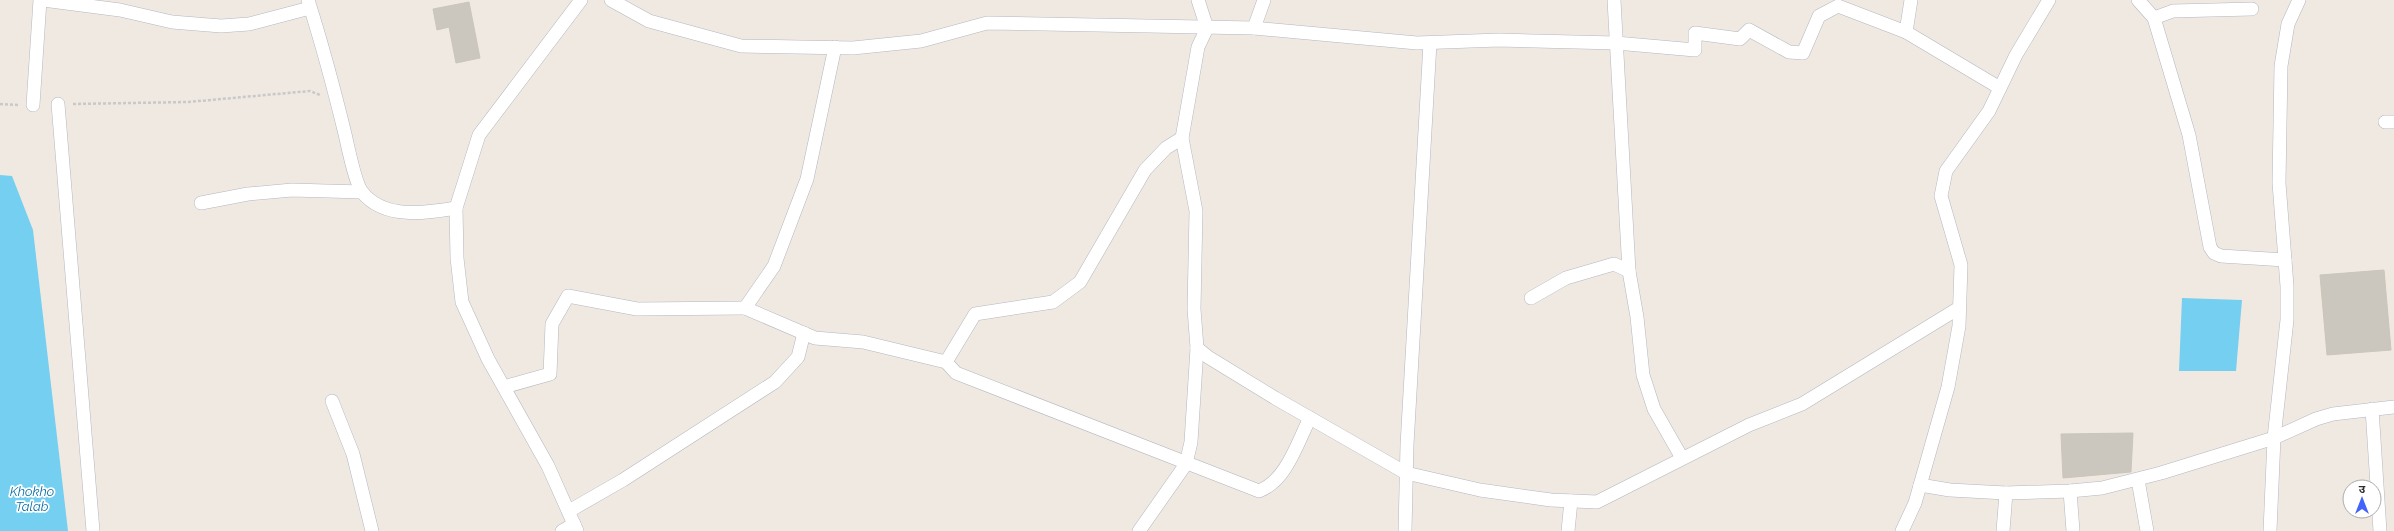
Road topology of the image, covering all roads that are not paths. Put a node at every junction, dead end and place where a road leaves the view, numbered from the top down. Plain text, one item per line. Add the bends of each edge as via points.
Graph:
1 (42, 0) edge
2 (581, 0) edge
3 (611, 0) edge
4 (1198, 0) edge
5 (1264, 0) edge
6 (1614, 0) edge
7 (1912, 0) edge
8 (2049, 0) edge
9 (2138, 0) edge
10 (2299, 0) edge
11 (309, 4) edge
12 (2252, 9) dead end
13 (2154, 18) junction
14 (1207, 28) junction
15 (1254, 28) junction
16 (1906, 32) junction
17 (1430, 43) junction
18 (1616, 44) junction
19 (835, 47) junction
20 (2000, 88) junction
21 (58, 104) road end
22 (33, 105) road end
23 (1182, 138) junction
24 (362, 192) junction
25 (201, 203) dead end
26 (456, 208) junction
27 (2285, 260) junction
28 (1629, 271) junction
29 (1531, 298) dead end
30 (746, 308) junction
31 (1959, 308) junction
32 (804, 333) junction
33 (1197, 348) junction
34 (946, 362) junction
35 (504, 387) junction
36 (332, 401) dead end
37 (2394, 407) edge
38 (2372, 409) junction
39 (1310, 418) junction
40 (2274, 438) junction
41 (1682, 458) junction
42 (1186, 464) junction
43 (1406, 474) junction
44 (2138, 480) junction
45 (1920, 485) junction
46 (2070, 492) junction
47 (2006, 493) junction
48 (1571, 501) junction
49 (569, 511) junction
50 (575, 527) edge
51 (93, 531) edge
52 (372, 531) edge
53 (562, 531) edge
54 (1139, 531) edge
55 (1405, 531) edge
56 (1568, 531) edge
57 (1902, 531) edge
58 (2003, 531) edge
59 (2074, 531) edge
60 (2147, 531) edge
61 (2270, 531) edge
62 (2380, 531) edge

1 - 11 street via 120,10 172,22 221,26 249,24
1 - 22 street
2 - 26 street via 479,136
3 - 19 street via 649,21 740,46
4 - 14 street
5 - 15 street
6 - 18 street
7 - 16 street
8 - 20 street via 2016,55
9 - 13 street
10 - 27 street via 2288,24 2281,66 2278,183
11 - 24 street
12 - 13 street via 2172,11
13 - 27 street via 2189,135 2210,247 2214,254 2221,256
14 - 15 street
14 - 19 street via 986,23 920,41 853,48
14 - 23 street via 1198,47
15 - 17 street
16 - 18 street via 1838,6 1818,16 1803,53 1789,52 1749,30 1740,39 1695,33 1695,50
16 - 20 street
17 - 18 street via 1499,40
17 - 43 street
18 - 28 street
19 - 30 street via 807,179 774,266
20 - 31 street via 1989,111 1946,171 1941,196 1961,265
21 - 51 street
23 - 33 street via 1196,210 1194,309
23 - 34 street via 1166,148 1145,170 1080,282 1053,302 975,314
24 - 25 street via 292,190 248,194
24 - 26 street via 374,202 394,211 427,213
26 - 35 street via 457,258 462,302
27 - 40 street via 2287,320
28 - 29 street via 1614,264 1566,278
28 - 41 street via 1643,375 1654,410
30 - 32 street
30 - 35 street via 637,309 568,296 552,324 550,374
31 - 41 street via 1802,404 1749,425
31 - 45 street via 1948,387
32 - 34 street via 815,338 863,342
32 - 49 street via 798,357 775,382 623,480
33 - 39 street
33 - 42 street via 1191,442
34 - 42 street via 956,373
35 - 49 street via 548,466
36 - 52 street via 353,454
37 - 38 street
38 - 40 street via 2322,417
38 - 62 street
39 - 42 street via 1281,475 1270,487 1259,491
39 - 43 street
40 - 44 street
40 - 61 street
41 - 48 street via 1597,502
42 - 54 street
43 - 48 street via 1480,490
43 - 55 street
44 - 46 street
44 - 60 street
45 - 47 street via 1950,490
45 - 57 street
46 - 47 street
46 - 59 street
47 - 58 street
48 - 56 street
49 - 50 street
50 - 53 street

